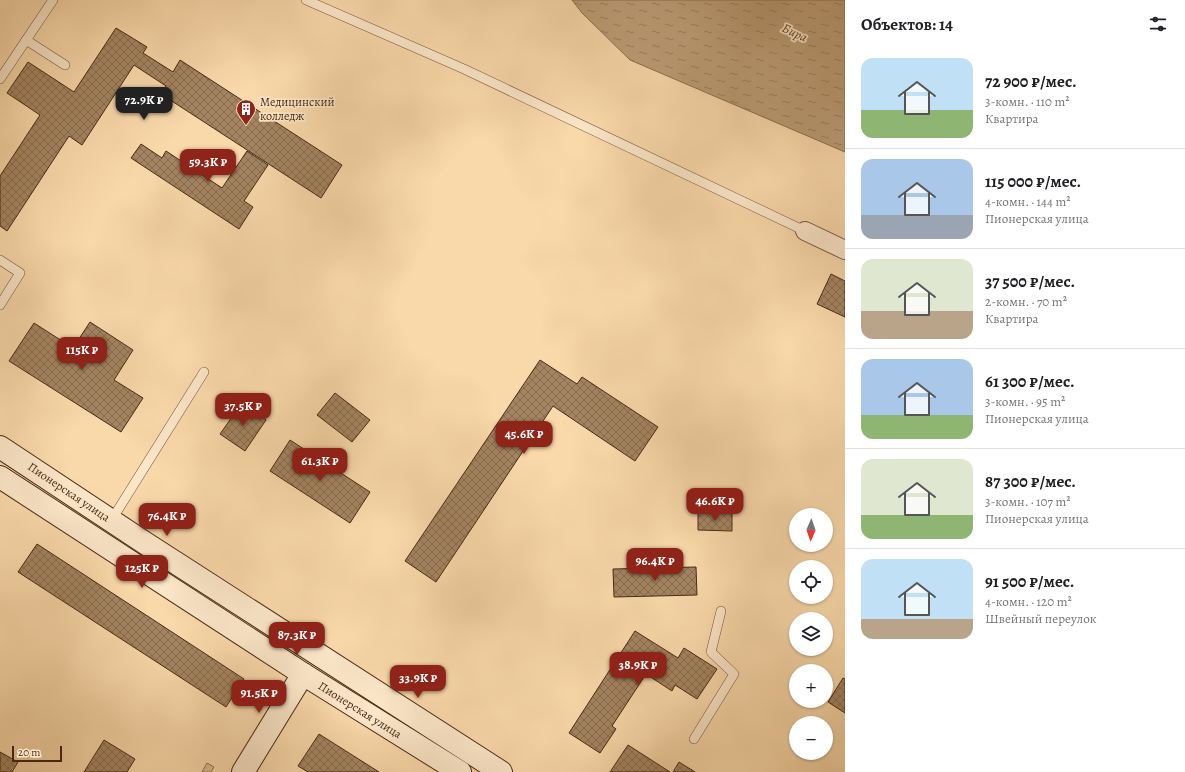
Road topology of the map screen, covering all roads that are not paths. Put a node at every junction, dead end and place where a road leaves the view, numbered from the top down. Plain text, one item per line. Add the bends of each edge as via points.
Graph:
1 (53, 0) edge
2 (306, 0) edge
3 (26, 40) junction
4 (65, 65) dead end
5 (0, 79) edge
6 (805, 231) joint
7 (845, 250) edge
8 (0, 260) edge
9 (0, 305) edge
10 (204, 372) dead end
11 (0, 447) edge
12 (0, 477) edge
13 (112, 521) junction
14 (721, 611) dead end
15 (316, 654) junction
16 (303, 674) junction
17 (694, 739) dead end
18 (243, 772) edge
19 (460, 772) edge
20 (501, 772) edge

1 - 3 lane
2 - 6 lane via 464,69
3 - 4 lane
3 - 5 lane
6 - 7 street
8 - 9 lane via 20,273
10 - 13 lane
11 - 13 main road, Пионерская улица
12 - 16 main road, Пионерская улица
13 - 15 main road, Пионерская улица
14 - 17 lane via 711,652 734,674
15 - 16 street
15 - 20 main road, Пионерская улица
16 - 18 main road
16 - 19 main road, Пионерская улица

